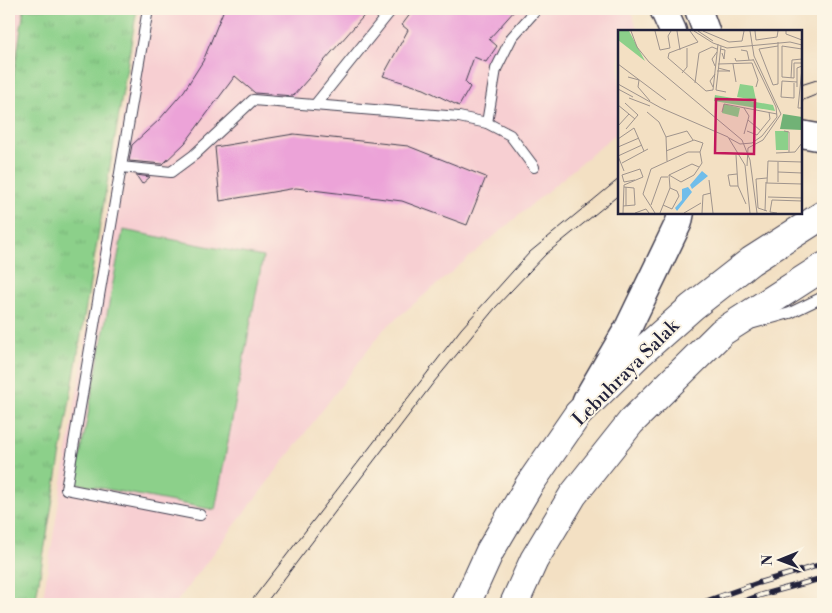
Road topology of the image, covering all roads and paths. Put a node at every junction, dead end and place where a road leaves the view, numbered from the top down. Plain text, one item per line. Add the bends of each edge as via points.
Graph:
1 (148, 9) edge
2 (392, 9) edge
3 (537, 9) edge
4 (663, 9) edge
5 (698, 9) edge
6 (673, 30) edge
7 (706, 30) edge
8 (315, 105) junction
9 (487, 123) junction
10 (802, 134) edge
11 (823, 138) edge
12 (121, 167) junction
13 (534, 168) dead end
14 (681, 214) edge
15 (823, 215) edge
16 (823, 267) edge
17 (823, 297) edge
18 (722, 332) junction
19 (578, 414) junction
20 (200, 515) dead end
21 (466, 604) edge
22 (514, 604) edge

1 - 12 lane
2 - 8 lane
3 - 9 lane via 512,37 496,70
4 - 6 main road
5 - 7 main road
8 - 9 lane via 459,117
8 - 12 lane via 253,100 171,172
9 - 13 lane via 510,134
10 - 11 main road
12 - 20 lane via 66,489
14 - 19 main road via 629,326
15 - 19 highway, Lebuhraya Salak via 751,261 692,307
16 - 18 highway, Lebuhraya Salak
17 - 18 lane via 790,313
18 - 22 highway, Lebuhraya Salak via 630,422 573,495 534,560
19 - 21 highway, Lebuhraya Salak via 529,485 490,552

